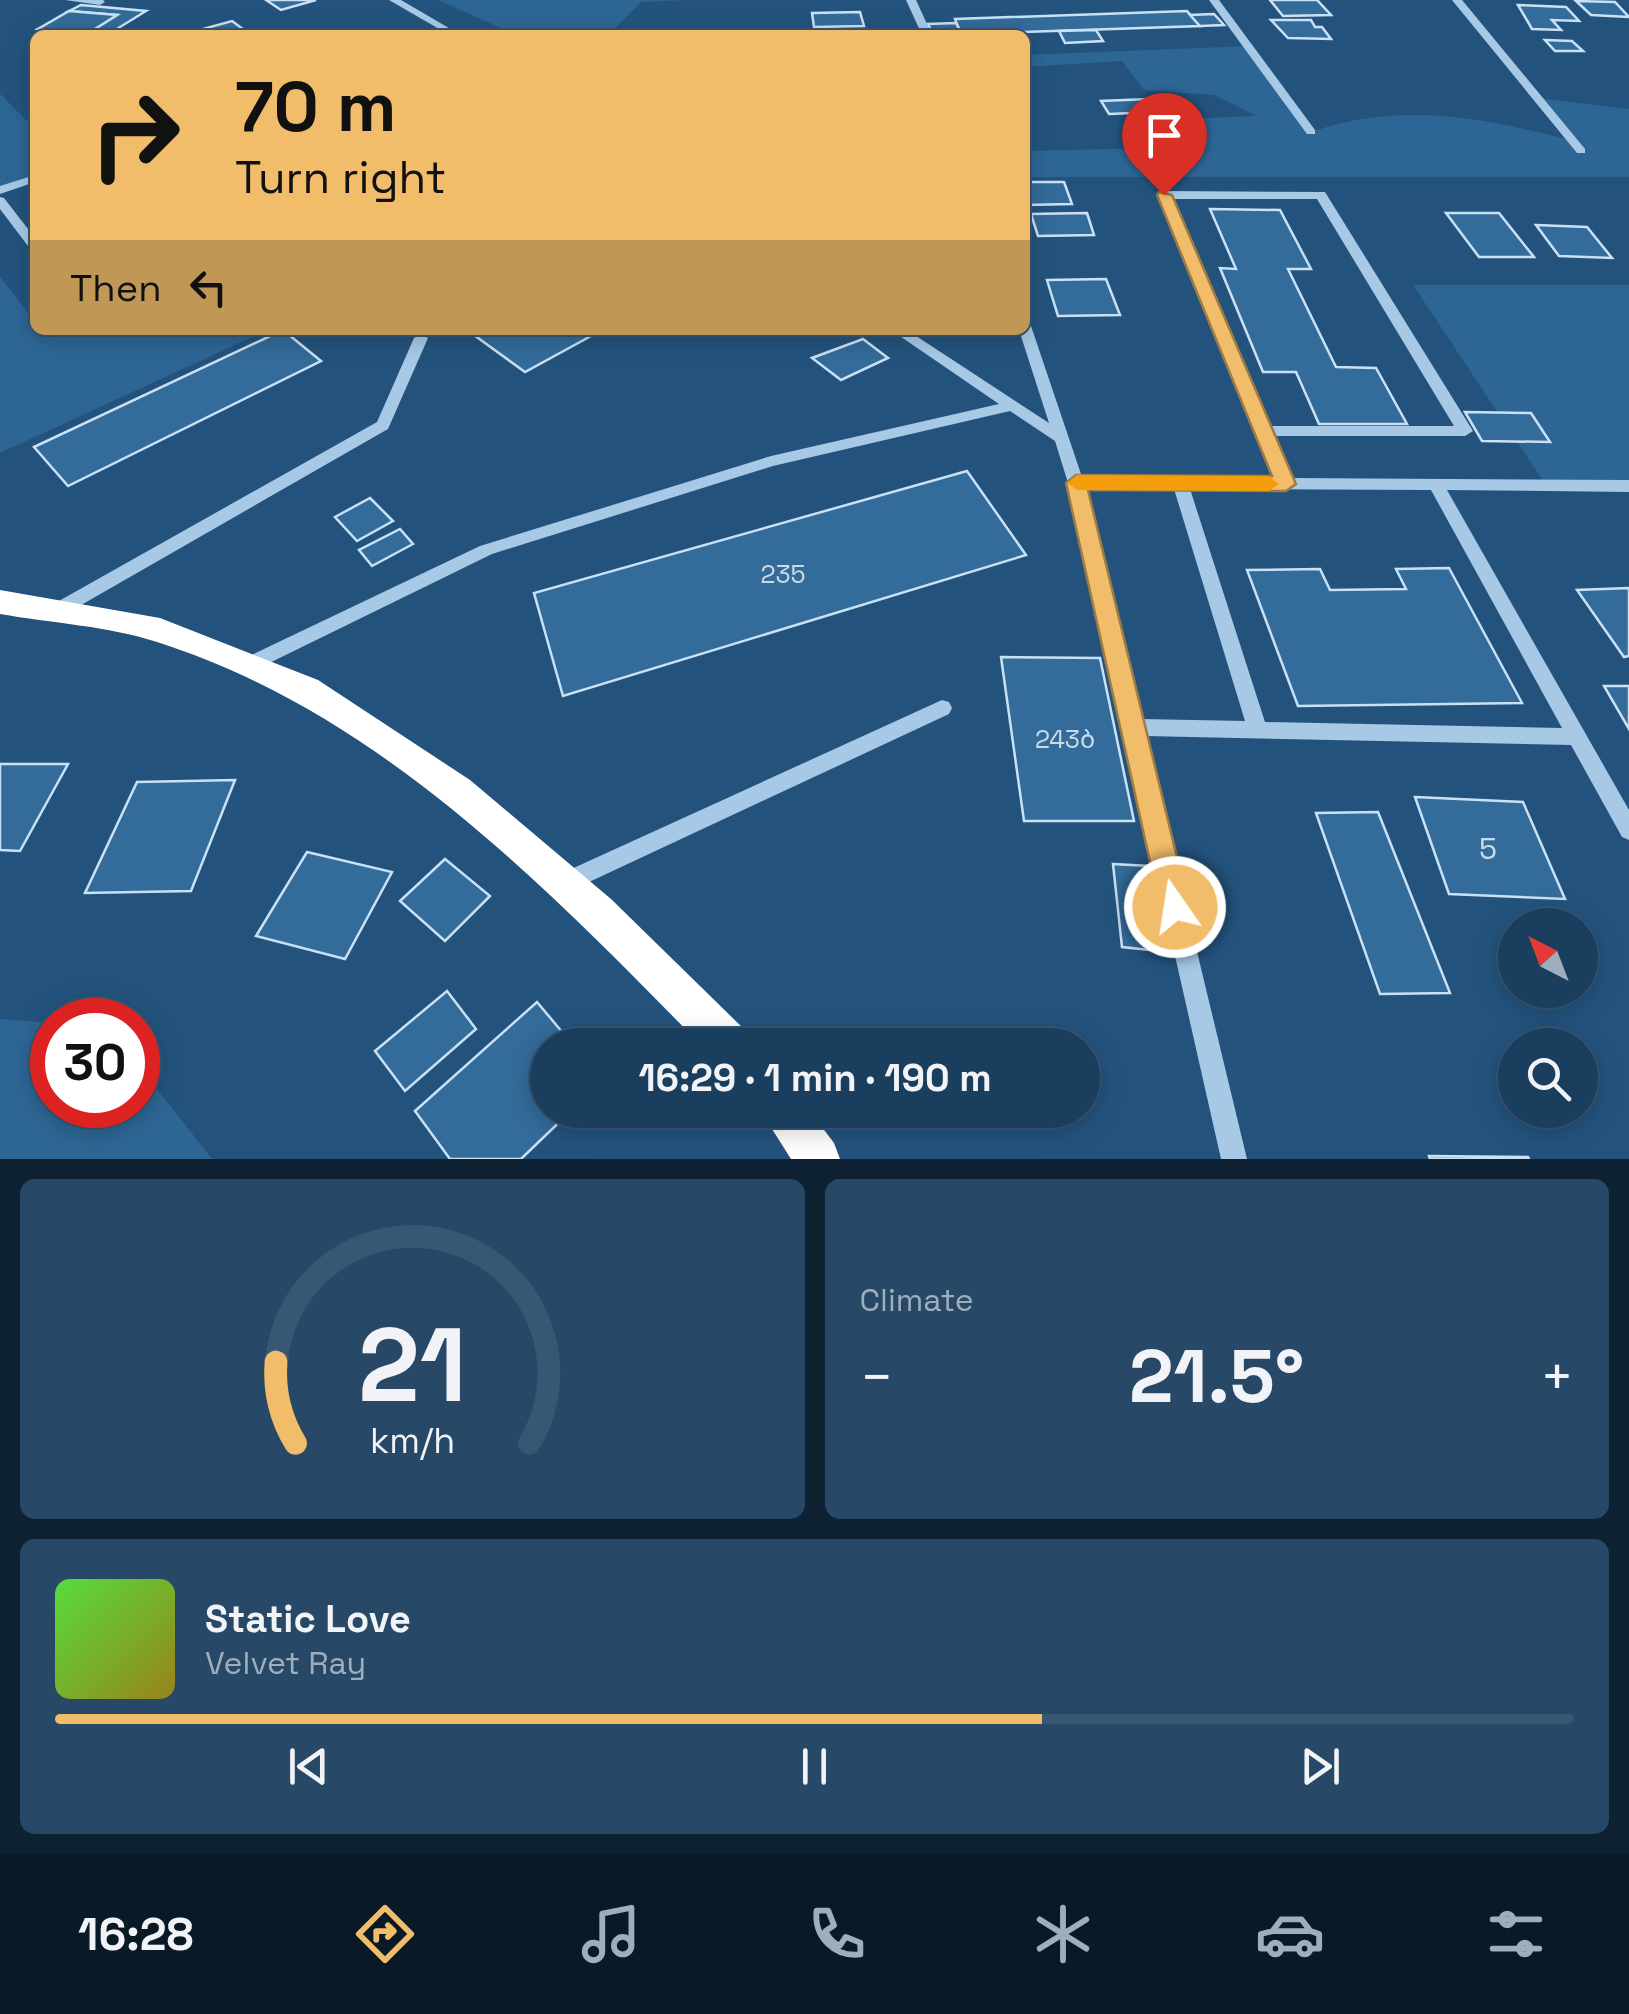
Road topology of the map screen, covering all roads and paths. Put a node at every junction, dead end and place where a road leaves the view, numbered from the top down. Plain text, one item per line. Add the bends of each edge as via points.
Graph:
1 (70, 0) edge
2 (394, 0) edge
3 (911, 0) edge
4 (1214, 0) edge
5 (1457, 0) edge
6 (100, 2) edge
7 (446, 30) edge
8 (925, 30) edge
9 (1312, 132) dead end
10 (1581, 151) dead end
11 (30, 180) edge
12 (0, 190) edge
13 (0, 201) edge
14 (30, 220) edge
15 (18, 224) junction
16 (30, 240) edge
17 (906, 335) edge
18 (1028, 335) edge
19 (421, 338) dead end
20 (1013, 406) junction
21 (1264, 431) junction
22 (1062, 439) junction
23 (1076, 483) junction
24 (1180, 483) junction
25 (1286, 484) junction
26 (1436, 484) junction
27 (1629, 486) edge
28 (0, 602) edge
29 (56, 612) junction
30 (246, 666) junction
31 (942, 708) dead end
32 (1132, 728) junction
33 (1258, 730) junction
34 (1577, 737) junction
35 (1629, 830) edge
36 (564, 883) junction
37 (713, 1028) edge
38 (795, 1128) edge
39 (818, 1159) edge
40 (1234, 1159) edge

1 - 6 street
2 - 7 street
3 - 8 street
4 - 9 street
5 - 10 street
11 - 12 street
13 - 15 street
14 - 15 street
15 - 16 street
17 - 20 street
18 - 22 street
19 - 29 street via 383,425
20 - 22 street
20 - 30 street via 771,461 486,550
21 - 21 street via 1218,322 1164,195 1321,195 1465,431
21 - 25 street
22 - 23 street
23 - 24 street
23 - 32 street
24 - 25 street
24 - 33 street
25 - 26 street
26 - 27 street
26 - 34 street
28 - 29 highway
29 - 30 highway via 160,630
30 - 36 highway via 306,690 458,790
31 - 36 street
32 - 33 street
32 - 40 street
33 - 34 street
34 - 35 street
36 - 37 highway
38 - 39 highway

